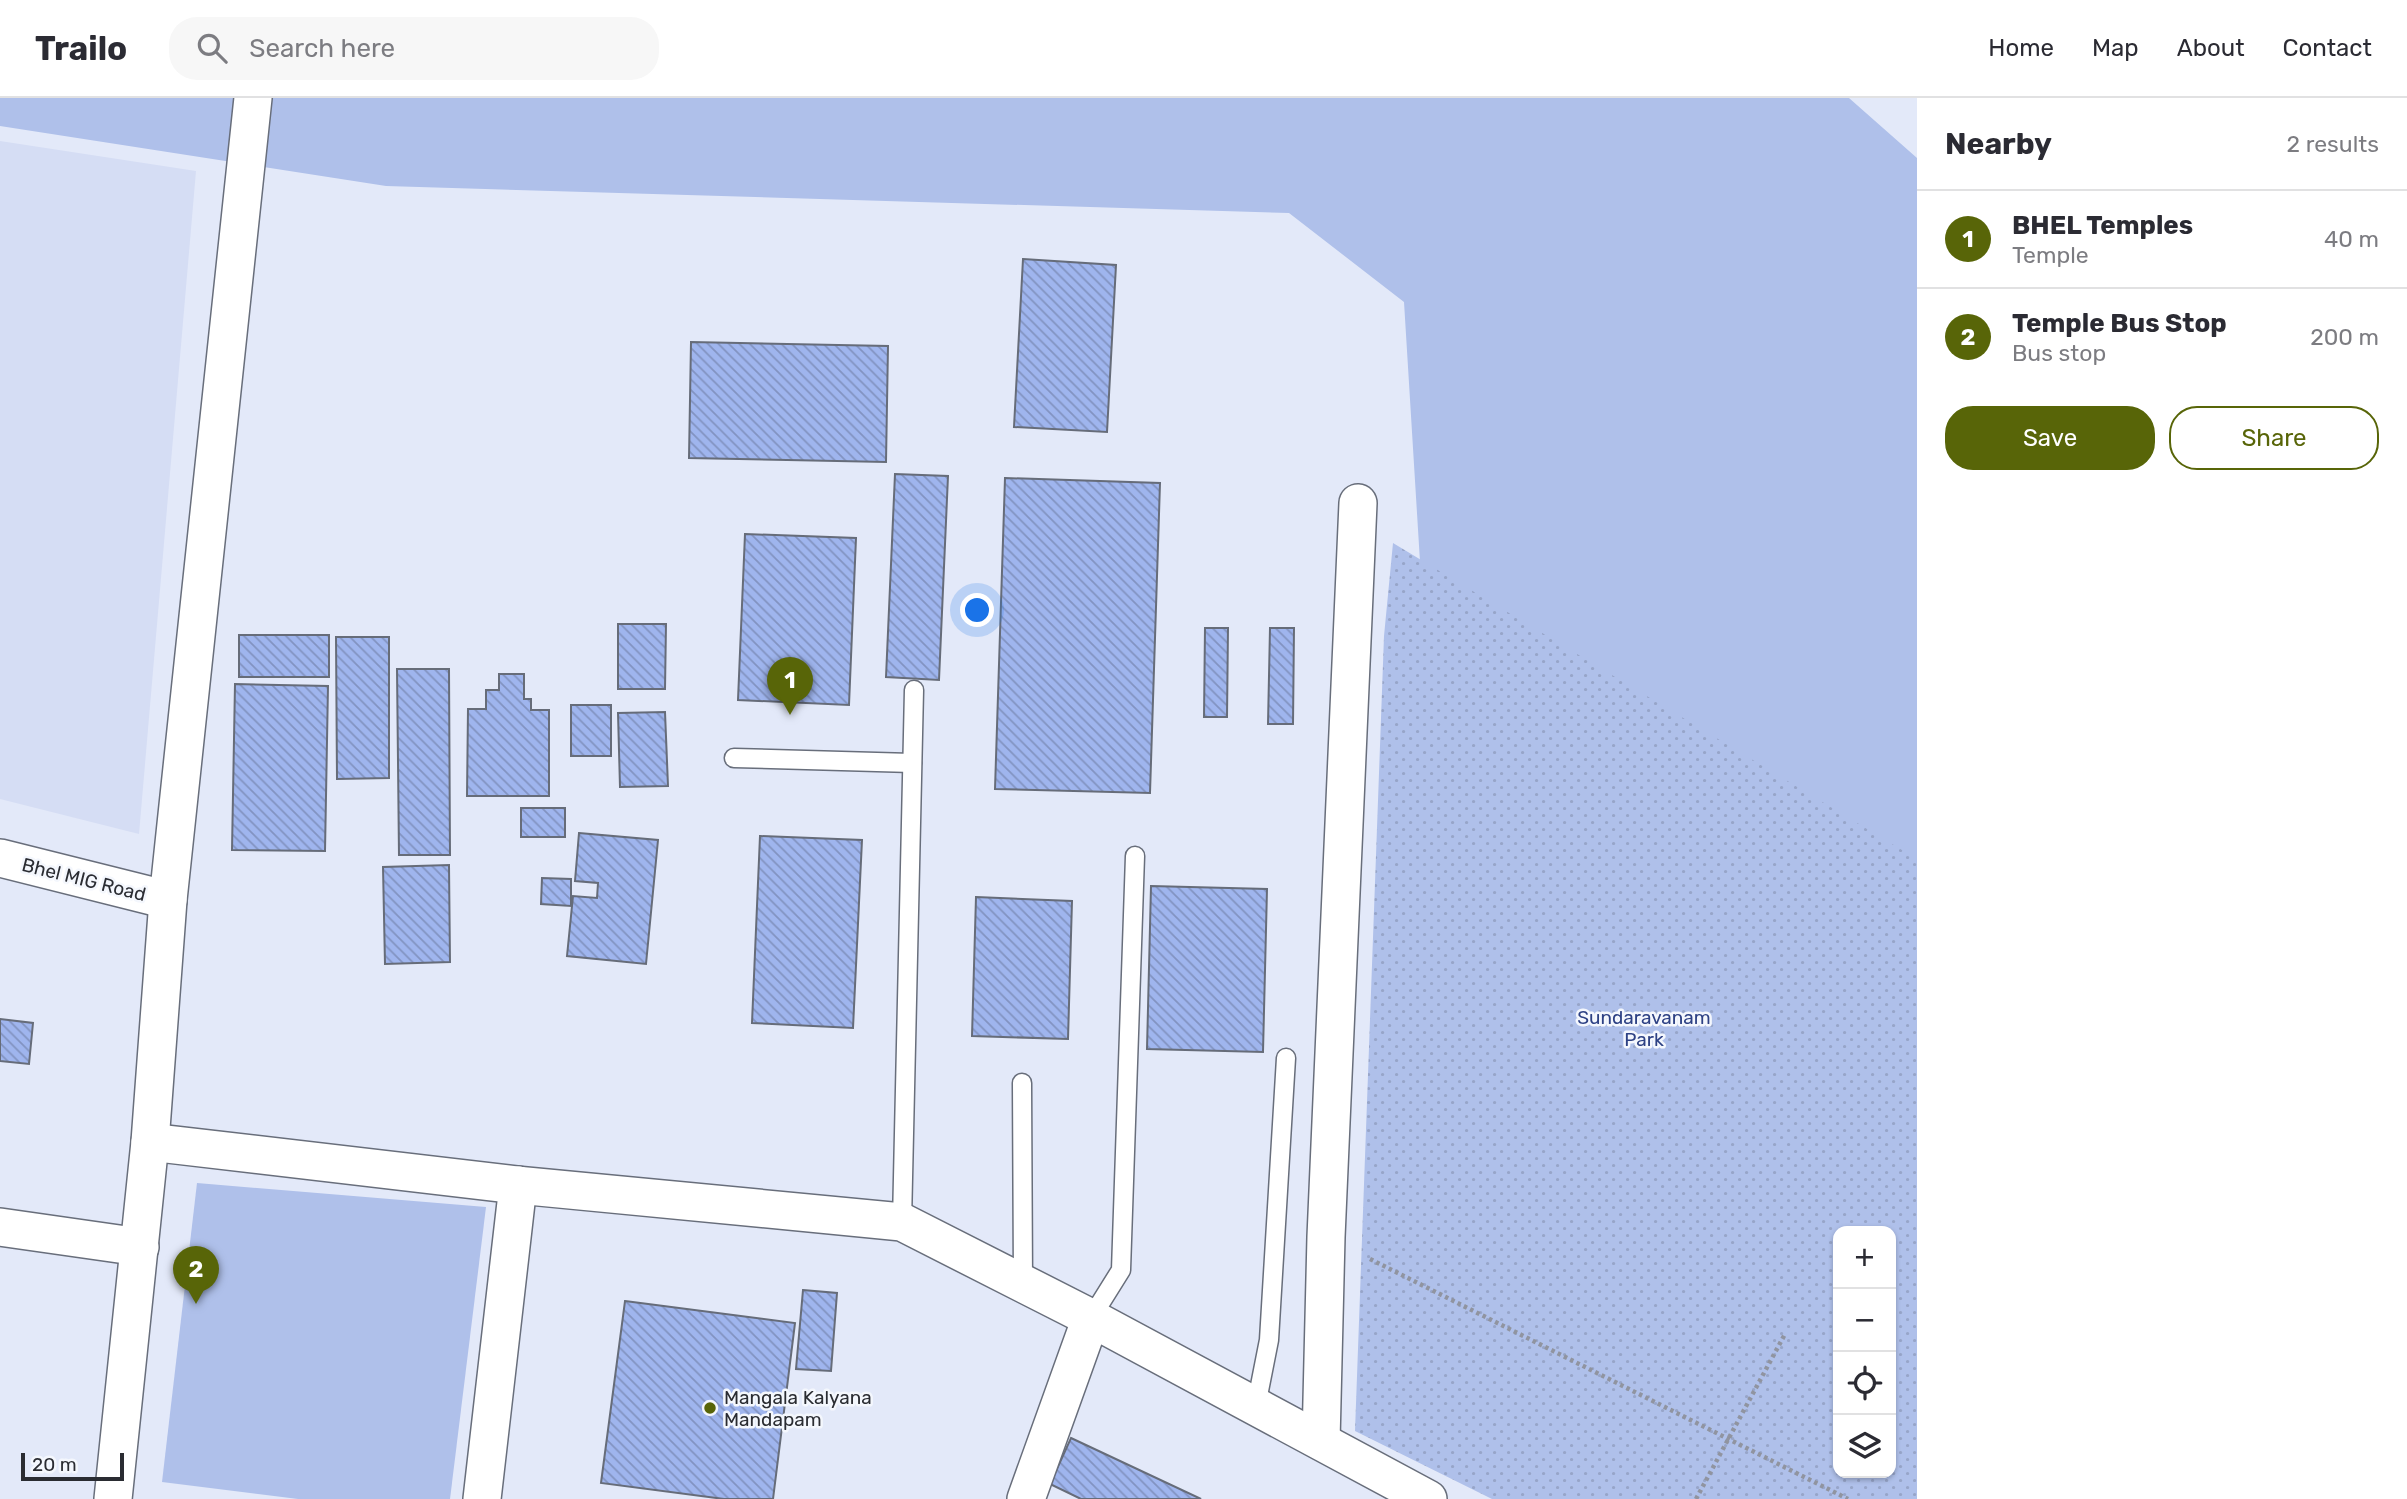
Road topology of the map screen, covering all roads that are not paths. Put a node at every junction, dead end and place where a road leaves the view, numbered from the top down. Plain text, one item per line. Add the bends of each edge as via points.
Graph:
1 (253, 98) edge
2 (1358, 503) dead end
3 (914, 691) dead end
4 (734, 758) dead end
5 (912, 763) junction
6 (1135, 856) dead end
7 (0, 859) edge
8 (168, 900) junction
9 (1286, 1058) dead end
10 (1022, 1083) dead end
11 (150, 1142) junction
12 (517, 1185) junction
13 (902, 1222) junction
14 (0, 1227) edge
15 (140, 1247) junction
16 (1023, 1284) junction
17 (1091, 1318) junction
18 (1256, 1406) junction
19 (1321, 1441) junction
20 (113, 1499) edge
21 (482, 1499) edge
22 (1026, 1499) edge
23 (1428, 1499) edge

1 - 8 street
2 - 19 street
3 - 5 lane
4 - 5 lane
5 - 13 lane
6 - 17 lane via 1121,1270
7 - 8 street, Bhel MIG Road
8 - 11 street
9 - 18 lane via 1269,1340
10 - 16 lane
11 - 12 street
11 - 15 street
12 - 13 street
12 - 21 street
13 - 16 street
14 - 15 street
15 - 20 street
16 - 17 street
17 - 18 street
17 - 22 street
18 - 19 street
19 - 23 street

